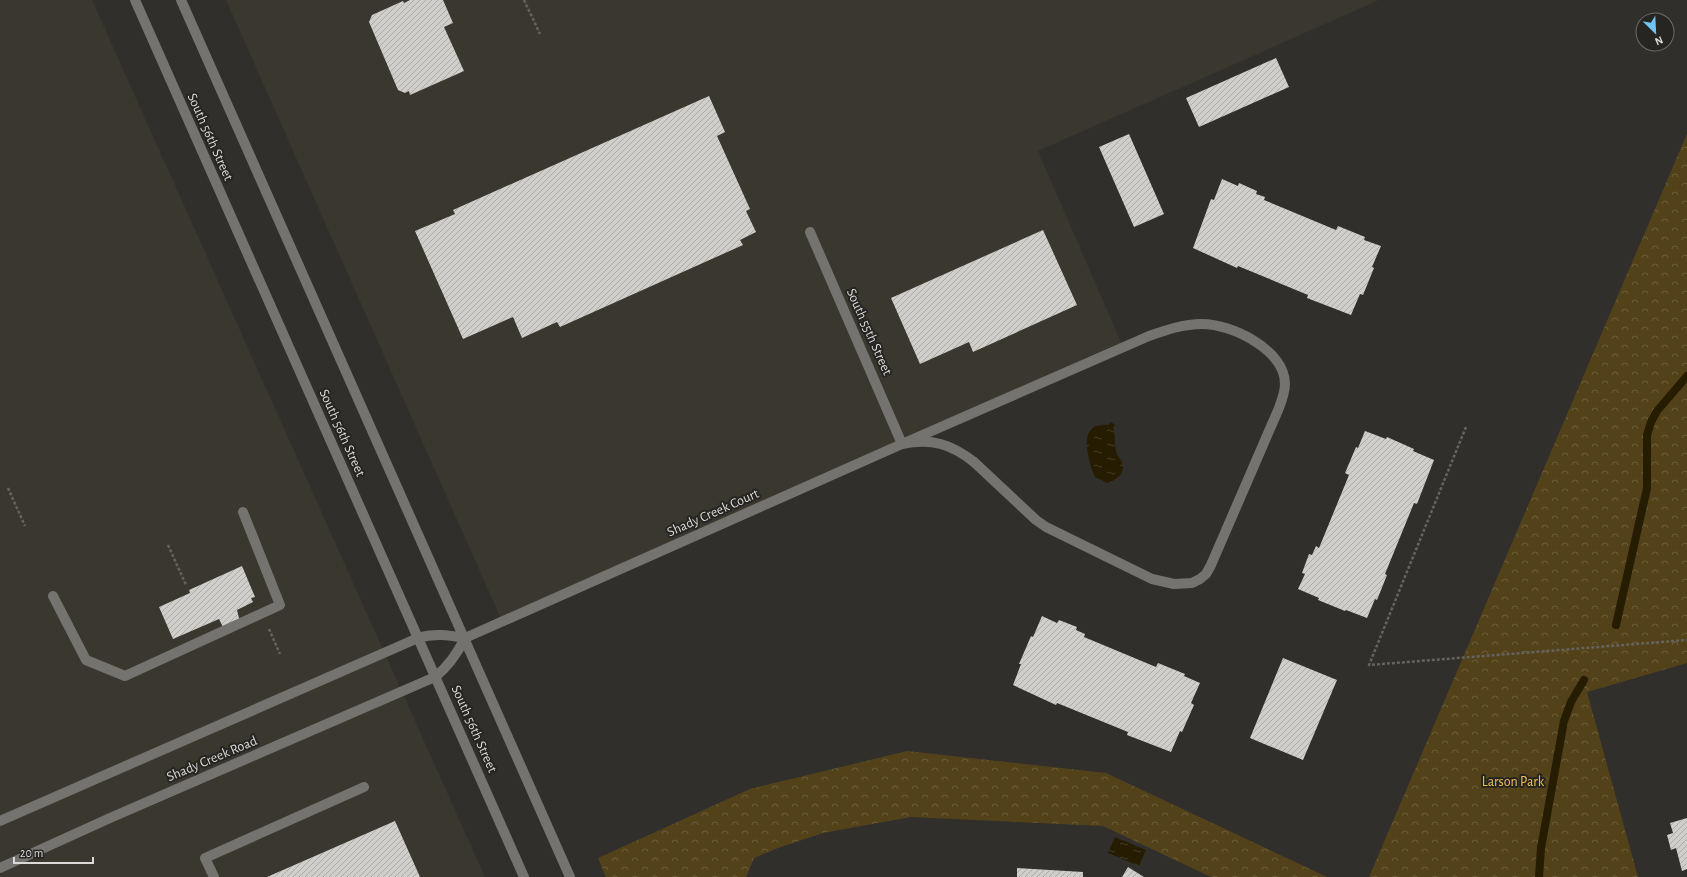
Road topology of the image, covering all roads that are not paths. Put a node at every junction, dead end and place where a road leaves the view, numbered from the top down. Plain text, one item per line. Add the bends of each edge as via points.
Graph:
1 (135, 0) edge
2 (182, 0) edge
3 (810, 232) dead end
4 (902, 444) junction
5 (243, 512) dead end
6 (53, 596) dead end
7 (418, 638) junction
8 (464, 638) junction
9 (435, 677) junction
10 (364, 787) dead end
11 (0, 821) edge
12 (0, 868) edge
13 (214, 877) edge
14 (524, 877) edge
15 (570, 877) edge

1 - 7 main road, South 56th Street
2 - 8 main road, South 56th Street
3 - 4 main road, South 55th Street
4 - 4 main road, Shady Creek Court via 918,441 948,445 962,452 1036,520 1058,535 1152,579 1174,584 1192,583 1206,574 1211,565 1284,396 1284,376 1276,359 1250,339 1218,326 1187,325 1149,336
4 - 8 main road, Shady Creek Court
5 - 6 main road via 280,605 125,676 86,660
7 - 8 main road via 446,634
7 - 9 main road, South 56th Street
7 - 11 main road, Shady Creek Road
8 - 9 main road via 457,654
8 - 15 main road, South 56th Street
9 - 12 main road, Shady Creek Road
9 - 14 main road, South 56th Street
10 - 13 main road via 205,858

